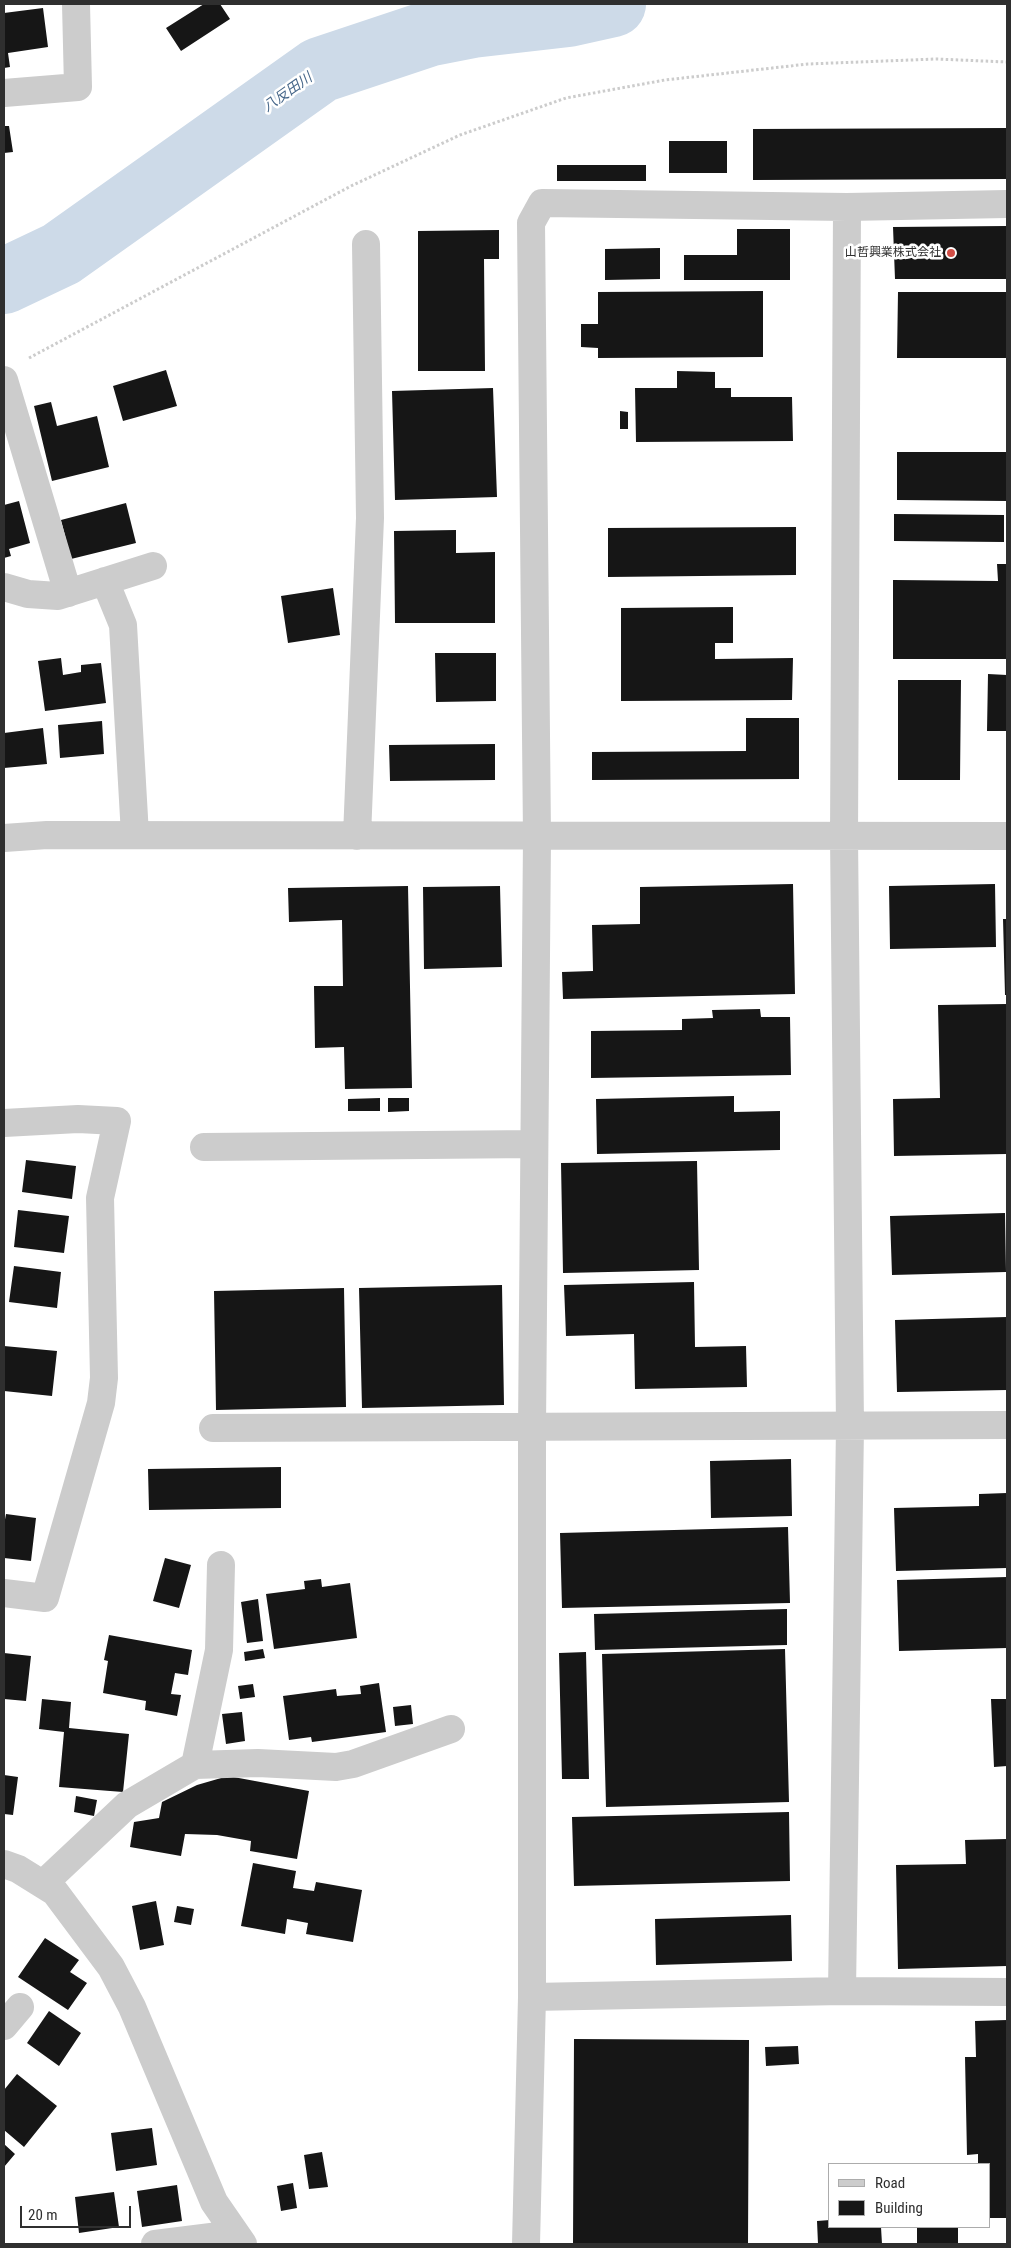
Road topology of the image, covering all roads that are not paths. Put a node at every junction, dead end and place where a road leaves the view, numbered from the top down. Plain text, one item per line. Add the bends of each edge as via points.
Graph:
1 (76, 4) edge
2 (4, 93) edge
3 (1007, 204) edge
4 (847, 207) junction
5 (366, 244) dead end
6 (13, 371) edge
7 (152, 566) dead end
8 (106, 581) junction
9 (4, 586) edge
10 (68, 593) junction
11 (135, 835) junction
12 (357, 836) junction
13 (537, 836) junction
14 (844, 836) junction
15 (1007, 836) edge
16 (4, 838) edge
17 (4, 1123) edge
18 (534, 1144) junction
19 (204, 1146) dead end
20 (1007, 1425) edge
21 (850, 1426) junction
22 (213, 1428) dead end
23 (532, 1428) junction
24 (221, 1565) dead end
25 (4, 1593) edge
26 (450, 1729) dead end
27 (195, 1765) junction
28 (4, 1864) edge
29 (43, 1884) junction
30 (842, 1992) junction
31 (1007, 1992) edge
32 (532, 1997) junction
33 (239, 2239) edge
34 (155, 2244) edge
35 (526, 2244) edge

1 - 2 street via 78,87
3 - 4 street
4 - 13 street via 542,203 531,224
4 - 14 street
5 - 12 street via 370,518
6 - 10 street
7 - 8 street
8 - 10 street
8 - 11 street via 123,625
9 - 10 street via 28,594 58,596
11 - 12 street
11 - 16 street
12 - 13 street
13 - 14 street
13 - 18 street
14 - 15 street
14 - 21 street
17 - 25 street via 117,1121 100,1198 104,1378 101,1403 45,1598
18 - 19 street
18 - 23 street
20 - 21 street
21 - 23 street
21 - 30 street
22 - 23 street
23 - 32 street
24 - 27 street via 219,1650
26 - 27 street via 354,1764 336,1767 258,1763
27 - 29 street via 127,1805
28 - 29 street
29 - 33 street via 55,1892 111,1967 132,2007 214,2202
30 - 31 street
30 - 32 street
32 - 35 street
33 - 34 street

